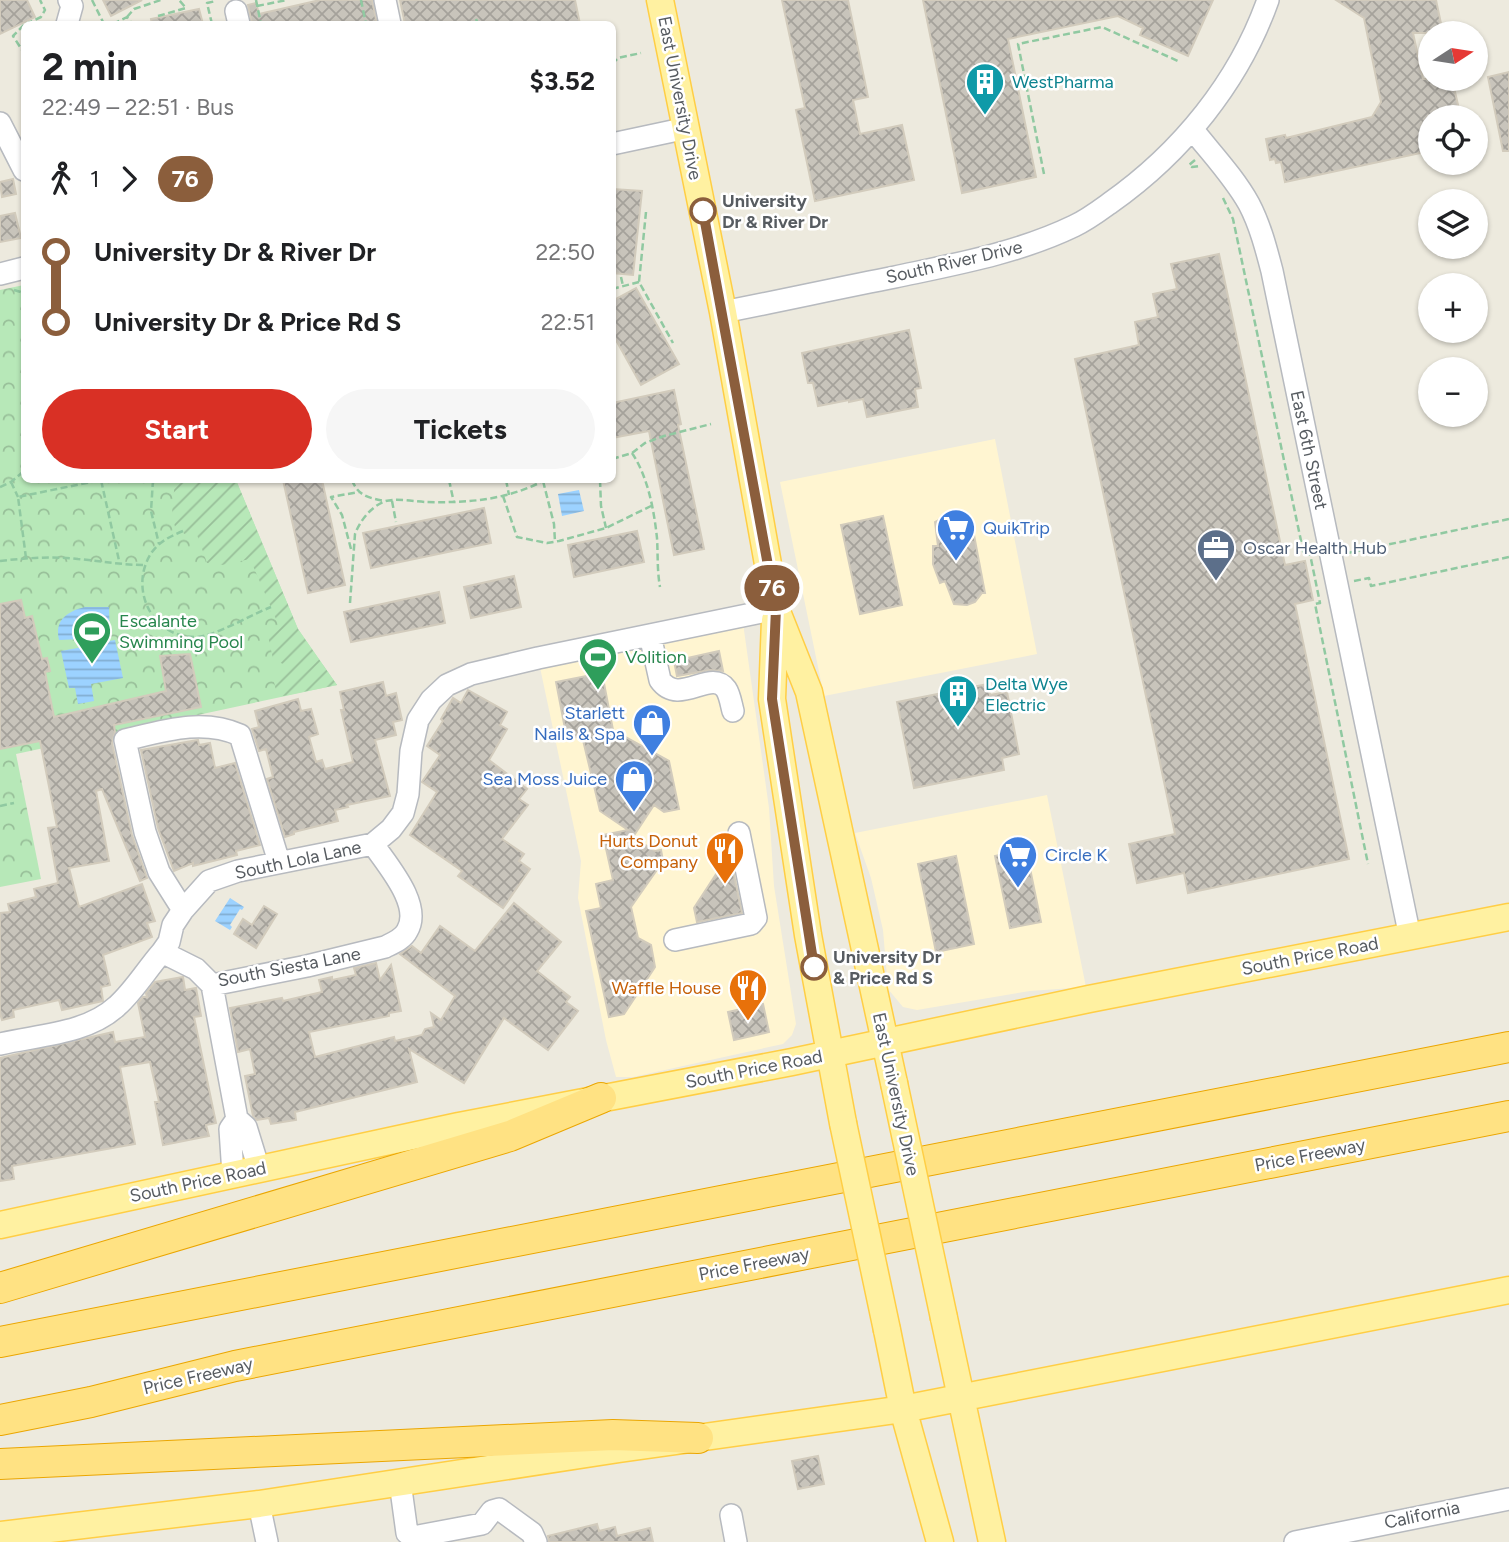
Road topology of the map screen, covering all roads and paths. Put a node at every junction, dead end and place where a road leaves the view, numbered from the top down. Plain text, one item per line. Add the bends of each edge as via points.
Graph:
1 (40, 0) edge
2 (69, 0) edge
3 (92, 0) edge
4 (161, 0) edge
5 (179, 0) edge
6 (256, 0) edge
7 (287, 0) edge
8 (361, 0) edge
9 (385, 0) edge
10 (660, 0) edge
11 (1268, 0) edge
12 (216, 1) edge
13 (282, 1) edge
14 (257, 6) junction
15 (158, 16) dead end
16 (127, 17) junction
17 (33, 21) edge
18 (68, 21) edge
19 (102, 21) edge
20 (119, 21) edge
21 (130, 21) edge
22 (211, 21) edge
23 (260, 21) edge
24 (365, 21) edge
25 (389, 21) edge
26 (21, 29) edge
27 (21, 48) edge
28 (641, 53) dead end
29 (616, 60) edge
30 (1178, 61) dead end
31 (0, 123) edge
32 (687, 128) junction
33 (1193, 130) junction
34 (616, 143) edge
35 (1209, 150) junction
36 (21, 164) edge
37 (1044, 174) dead end
38 (1203, 174) dead end
39 (1221, 189) dead end
40 (646, 212) dead end
41 (21, 270) edge
42 (621, 277) dead end
43 (639, 282) junction
44 (4, 283) edge
45 (623, 286) junction
46 (616, 288) edge
47 (21, 292) edge
48 (723, 312) junction
49 (673, 343) dead end
50 (711, 424) dead end
51 (632, 453) junction
52 (616, 458) edge
53 (21, 474) edge
54 (12, 482) junction
55 (86, 483) edge
56 (102, 483) edge
57 (153, 483) edge
58 (354, 483) edge
59 (450, 483) edge
60 (507, 483) edge
61 (537, 483) edge
62 (545, 483) edge
63 (600, 483) edge
64 (0, 487) edge
65 (359, 492) junction
66 (509, 495) junction
67 (503, 496) junction
68 (18, 497) junction
69 (385, 501) junction
70 (392, 501) junction
71 (454, 503) junction
72 (651, 506) junction
73 (1509, 519) edge
74 (396, 523) dead end
75 (606, 528) junction
76 (183, 531) dead end
77 (555, 542) junction
78 (159, 544) junction
79 (352, 552) junction
80 (26, 558) junction
81 (1509, 558) edge
82 (0, 561) edge
83 (1350, 563) dead end
84 (120, 565) junction
85 (145, 565) junction
86 (1348, 582) dead end
87 (660, 587) dead end
88 (350, 603) dead end
89 (271, 607) dead end
90 (776, 609) junction
91 (650, 635) junction
92 (772, 699) junction
93 (733, 711) dead end
94 (14, 803) dead end
95 (0, 806) edge
96 (739, 833) dead end
97 (841, 837) junction
98 (373, 844) junction
99 (279, 862) junction
100 (1368, 864) dead end
101 (183, 909) junction
102 (1509, 916) edge
103 (1410, 937) junction
104 (675, 940) dead end
105 (162, 952) junction
106 (212, 985) junction
107 (885, 1042) junction
108 (0, 1044) edge
109 (1509, 1047) edge
110 (829, 1054) junction
111 (601, 1098) junction
112 (1509, 1116) edge
113 (237, 1119) junction
114 (259, 1169) junction
115 (233, 1174) junction
116 (0, 1225) edge
117 (0, 1288) edge
118 (1509, 1290) edge
119 (0, 1342) edge
120 (961, 1399) junction
121 (903, 1409) junction
122 (0, 1420) edge
123 (698, 1438) junction
124 (0, 1464) edge
125 (400, 1482) junction
126 (1509, 1499) edge
127 (259, 1504) junction
128 (731, 1515) dead end
129 (0, 1539) edge
130 (267, 1542) edge
131 (536, 1542) edge
132 (736, 1542) edge
133 (940, 1542) edge
134 (992, 1542) edge
135 (1295, 1542) edge

1 - 17 path via 45,10
2 - 18 street
3 - 19 path
4 - 16 path via 134,9
5 - 15 path via 186,8
6 - 14 path
7 - 13 path
8 - 24 path
9 - 25 street
10 - 32 main road, East University Drive
11 - 33 street via 1250,42
12 - 22 path via 207,3
13 - 14 path
14 - 23 path
16 - 20 path
16 - 21 path
26 - 27 path via 13,36
28 - 29 path
30 - 37 path via 1102,27 1018,44
31 - 36 street
32 - 34 street
32 - 48 main road, East University Drive
33 - 35 street, East 6th Street
33 - 48 street, South River Drive via 1128,190 1077,225 1035,243
35 - 38 path via 1189,165 1199,166
35 - 103 street, East 6th Street via 1248,203 1272,271
39 - 100 path via 1233,219 1304,555 1310,554 1320,603 1315,604
40 - 43 path
41 - 44 street
42 - 45 path
43 - 45 path
43 - 49 path
44 - 47 path
45 - 46 path
48 - 90 main road, East University Drive
50 - 51 path via 664,436
51 - 52 path
51 - 72 path
53 - 54 path
54 - 64 path
54 - 68 path
55 - 68 path
56 - 84 path
57 - 78 path via 151,511
58 - 65 path
59 - 71 path
60 - 66 path
61 - 66 path
62 - 77 path
63 - 75 path
65 - 69 path
65 - 79 path via 331,497 342,515
66 - 67 path
67 - 71 path
67 - 77 path via 517,537
68 - 80 path
69 - 70 path
69 - 79 path via 359,523
70 - 71 path
70 - 74 path
72 - 75 path
72 - 87 path
73 - 83 path via 1348,553
75 - 77 path
76 - 78 path
78 - 85 path
79 - 88 path
80 - 82 path
80 - 84 path via 77,558
81 - 86 path via 1371,586 1369,578
84 - 85 path
85 - 89 path via 142,584 147,608 154,620 178,635 197,638
90 - 91 street, South Lola Lane
90 - 92 main road, East University Drive
90 - 97 main road, East University Drive via 809,692
91 - 93 street via 664,686 679,690 719,684 726,688
91 - 98 street, South Lola Lane via 471,674 447,685 418,720 403,813
92 - 97 main road via 783,700 797,712 818,799
92 - 110 main road, East University Drive
94 - 95 path
96 - 104 street via 756,918 751,925
97 - 107 main road, East University Drive
98 - 99 street, South Lola Lane
98 - 106 street, South Siesta Lane via 411,904 407,933 385,947
99 - 101 street, South Lola Lane via 209,881
99 - 101 street via 240,735 225,728 183,726 125,740 145,832 159,872
101 - 105 street, South Lola Lane
102 - 103 main road, South Price Road
103 - 107 main road, South Price Road
105 - 106 street, South Siesta Lane via 196,969
105 - 108 street via 117,1007 93,1021
106 - 113 street
107 - 110 main road, South Price Road
107 - 120 main road, East University Drive, bridge
109 - 119 highway
110 - 111 main road, South Price Road
110 - 121 main road, East University Drive, bridge
111 - 114 main road, South Price Road
111 - 117 highway via 510,1136
112 - 122 highway, Price Freeway via 248,1363
113 - 114 street via 246,1127
113 - 115 street via 230,1129
114 - 115 main road, South Price Road
115 - 116 main road, South Price Road
118 - 120 main road
120 - 121 main road
120 - 134 main road, East University Drive
121 - 123 main road
121 - 133 main road, East University Drive
123 - 124 highway via 613,1435
123 - 125 main road
125 - 127 main road
125 - 131 street via 407,1533 413,1537 482,1524 499,1509 533,1533
126 - 135 street, California
127 - 129 main road
127 - 130 street
128 - 132 street

